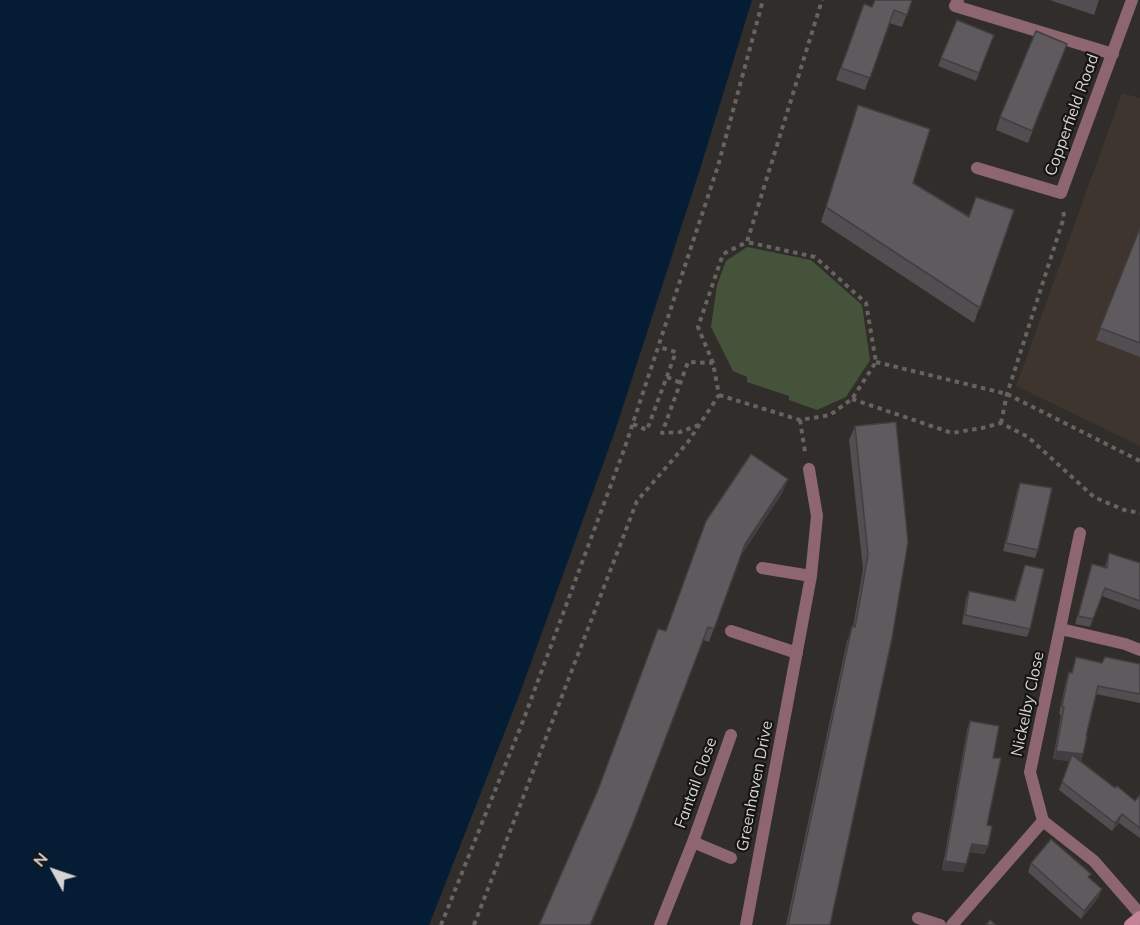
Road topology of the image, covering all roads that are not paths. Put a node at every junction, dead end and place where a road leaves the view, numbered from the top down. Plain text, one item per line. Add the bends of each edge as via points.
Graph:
1 (957, 0) edge
2 (1132, 0) edge
3 (1113, 54) junction
4 (977, 168) dead end
5 (809, 469) road end
6 (1080, 533) dead end
7 (762, 568) dead end
8 (812, 576) junction
9 (1061, 629) junction
10 (731, 631) dead end
11 (1140, 650) edge
12 (797, 652) junction
13 (731, 735) dead end
14 (1043, 821) junction
15 (693, 842) junction
16 (731, 858) dead end
17 (1140, 915) edge
18 (918, 918) dead end
19 (660, 925) edge
20 (746, 925) edge
21 (940, 925) edge
22 (952, 925) edge
23 (1130, 925) edge

1 - 3 street via 955,6
2 - 3 street, Copperfield Road
3 - 4 street, Copperfield Road via 1061,193
5 - 8 street, Greenhaven Drive via 818,516
6 - 9 street, Nickelby Close
7 - 8 street
8 - 12 street, Greenhaven Drive
9 - 11 street
9 - 14 street, Nickelby Close via 1030,772
10 - 12 street
12 - 20 street, Greenhaven Drive
13 - 15 street, Fantail Close
14 - 17 street via 1094,861
14 - 22 street
15 - 16 street, Fantail Close
15 - 19 street, Fantail Close
17 - 23 street
18 - 21 street

